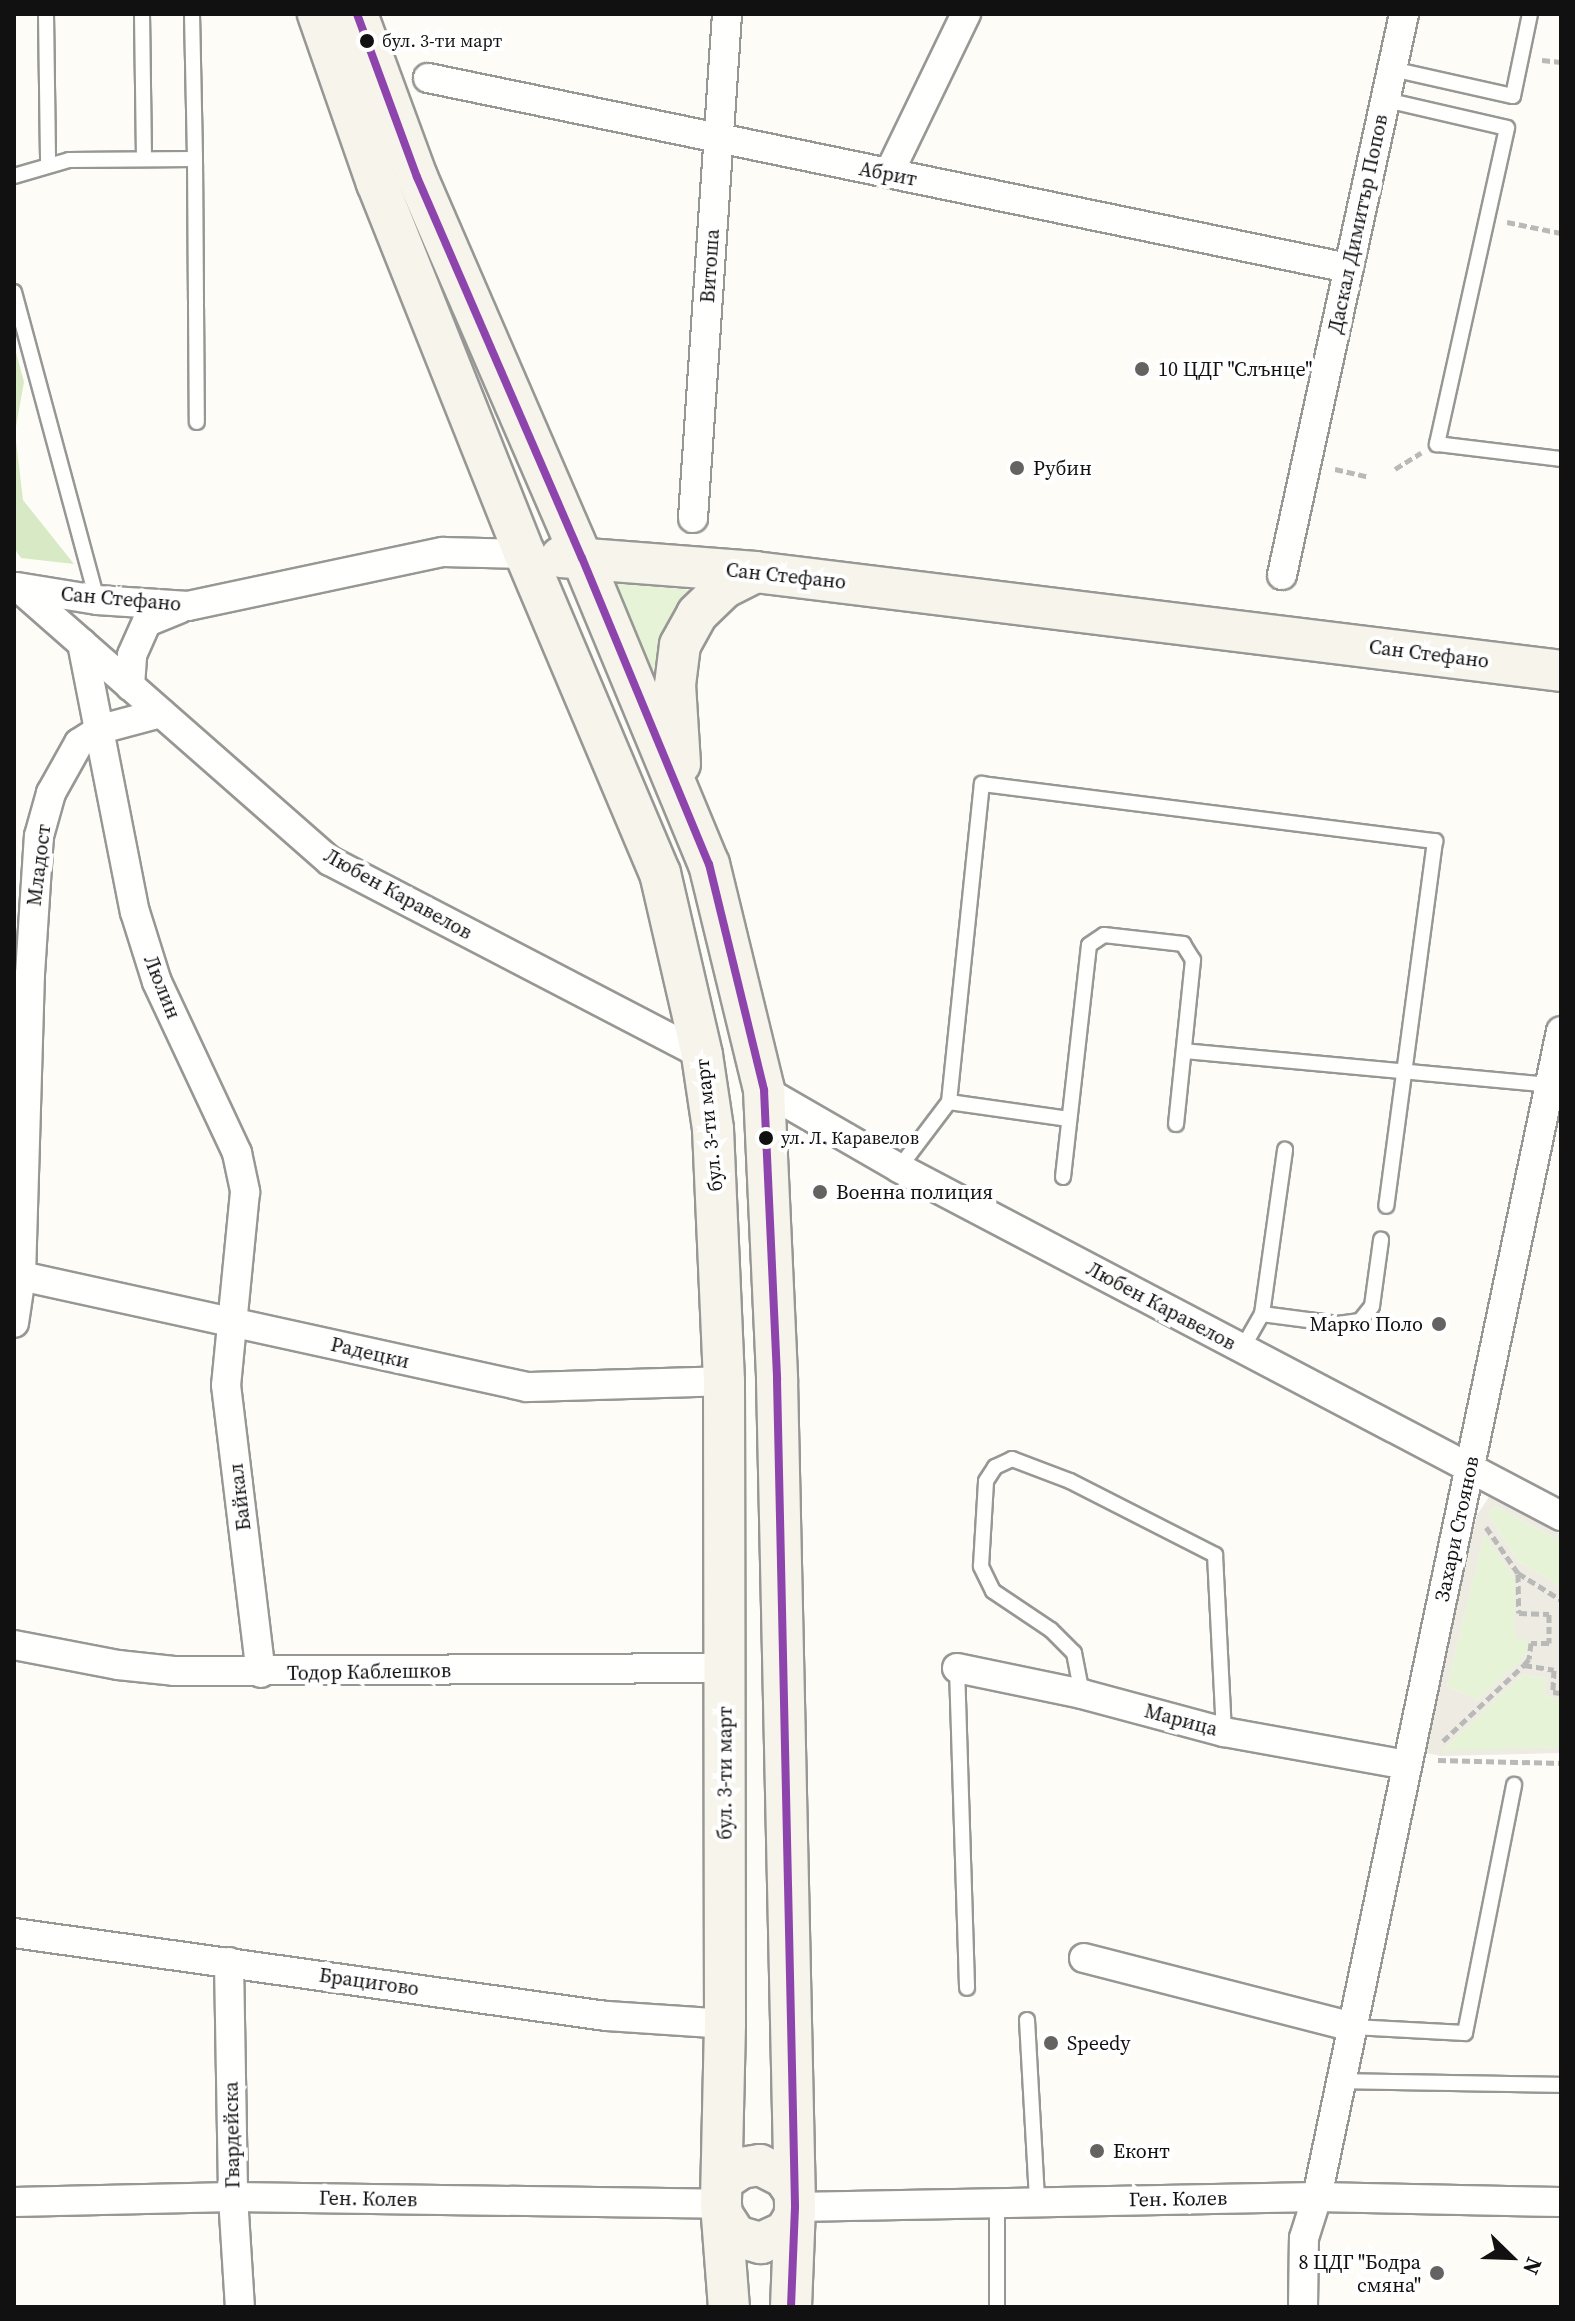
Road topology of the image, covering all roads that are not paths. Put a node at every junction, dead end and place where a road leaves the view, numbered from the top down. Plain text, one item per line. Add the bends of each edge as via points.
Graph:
1 (46, 14) edge
2 (142, 14) edge
3 (192, 14) edge
4 (318, 14) edge
5 (357, 14) edge
6 (727, 14) edge
7 (966, 14) edge
8 (1404, 14) edge
9 (1530, 14) edge
10 (1392, 69) junction
11 (428, 78) dead end
12 (1386, 100) junction
13 (719, 141) junction
14 (144, 158) junction
15 (195, 159) junction
16 (48, 165) junction
17 (889, 173) junction
18 (14, 176) edge
19 (1348, 268) junction
20 (14, 292) edge
21 (197, 422) dead end
22 (1561, 459) edge
23 (693, 518) dead end
24 (525, 554) junction
25 (582, 558) junction
26 (755, 572) junction
27 (1282, 575) dead end
28 (16, 586) edge
29 (97, 600) junction
30 (188, 606) junction
31 (82, 643) junction
32 (1561, 671) edge
33 (130, 686) junction
34 (161, 713) junction
35 (101, 729) junction
36 (683, 800) junction
37 (1561, 1031) edge
38 (1184, 1051) junction
39 (702, 1055) junction
40 (1406, 1072) junction
41 (1550, 1085) junction
42 (764, 1090) junction
43 (949, 1102) junction
44 (1069, 1119) junction
45 (1176, 1124) dead end
46 (1285, 1150) dead end
47 (899, 1168) junction
48 (1063, 1177) dead end
49 (1386, 1206) dead end
50 (1381, 1240) dead end
51 (21, 1276) junction
52 (1262, 1314) junction
53 (231, 1322) junction
54 (14, 1323) edge
55 (1242, 1349) junction
56 (724, 1381) junction
57 (1467, 1483) junction
58 (1561, 1516) edge
59 (14, 1645) edge
60 (725, 1668) junction
61 (957, 1668) joint
62 (261, 1673) junction
63 (1082, 1694) junction
64 (1224, 1732) junction
65 (1415, 1762) junction
66 (1514, 1785) dead end
67 (14, 1933) edge
68 (1084, 1958) dead end
69 (229, 1962) junction
70 (967, 1988) dead end
71 (1027, 2020) dead end
72 (725, 2024) junction
73 (1353, 2027) junction
74 (1341, 2081) junction
75 (1561, 2085) edge
76 (233, 2197) junction
77 (1317, 2197) junction
78 (722, 2200) junction
79 (1037, 2200) junction
80 (997, 2201) junction
81 (14, 2202) edge
82 (1561, 2202) edge
83 (794, 2205) junction
84 (240, 2307) edge
85 (729, 2307) edge
86 (791, 2307) edge
87 (997, 2307) edge
88 (1303, 2307) edge

1 - 16 lane
2 - 14 lane
3 - 15 lane
4 - 24 main road, бул. 3-ти март via 377,183
5 - 25 main road via 417,177
6 - 13 street, Витоша
7 - 17 street
8 - 10 street, Даскал Димитър Попов
9 - 10 lane via 1513,96
10 - 12 street, Даскал Димитър Попов
11 - 13 street, Абрит
12 - 19 street, Даскал Димитър Попов
12 - 22 lane via 1507,128 1437,444
13 - 17 street, Абрит
13 - 23 street, Витоша
14 - 15 lane
14 - 16 lane
15 - 21 lane
16 - 18 lane
17 - 19 street, Абрит
19 - 27 street, Даскал Димитър Попов
20 - 29 lane
24 - 25 main road, Сан Стефано
24 - 30 street, Сан Стефано via 443,552
24 - 39 main road, бул. 3-ти март via 660,873
25 - 26 main road, Сан Стефано
25 - 36 main road
26 - 32 main road, Сан Стефано
26 - 36 main road via 724,588 697,614 680,645 675,685
28 - 29 street, Сан Стефано
28 - 31 street, Любен Каравелов
29 - 30 street, Сан Стефано
30 - 33 street via 147,622 132,655
31 - 33 street, Любен Каравелов
31 - 35 street, Люлин
33 - 34 street, Любен Каравелов
34 - 35 street, Младост
34 - 39 street, Любен Каравелов via 330,861
35 - 51 street, Младост via 79,743 51,793 39,836
35 - 53 street, Люлин via 135,912 152,968 237,1153 245,1192
36 - 42 main road via 709,864
37 - 41 street, Захари Стоянов
38 - 40 lane
38 - 44 lane via 1193,960 1183,944 1104,935 1089,945
38 - 45 lane
39 - 56 main road, бул. 3-ти март via 713,1129
40 - 41 lane
40 - 43 lane via 1435,841 982,784
40 - 49 lane
41 - 57 street, Захари Стоянов
42 - 47 street, Любен Каравелов
42 - 83 main road via 777,1380
43 - 44 lane
43 - 47 lane
44 - 48 lane
46 - 52 lane
47 - 55 street, Любен Каравелов
50 - 52 lane via 1372,1306 1360,1321 1338,1324
51 - 53 street, Радецки
51 - 54 street, Младост
52 - 55 lane
53 - 56 street, Радецки via 527,1387
53 - 62 street, Байкал via 226,1385
55 - 57 street, Любен Каравелов
56 - 60 main road, бул. 3-ти март
57 - 58 street, Любен Каравелов
57 - 65 street, Захари Стоянов
59 - 62 street, Тодор Каблешков via 118,1665
60 - 62 street, Тодор Каблешков
60 - 72 main road, бул. 3-ти март
61 - 63 street, Марица
61 - 70 lane
63 - 64 street, Марица
63 - 64 lane via 1074,1653 1051,1630 993,1591 981,1566 986,1481 995,1467 1012,1459 1070,1481 1215,1555
64 - 65 street, Марица
65 - 73 street, Захари Стоянов
66 - 73 lane via 1465,2033
67 - 69 street, Брацигово
68 - 73 street
69 - 72 street, Брацигово via 606,2016
69 - 76 street, Гвардейска
71 - 79 lane
72 - 78 main road, бул. 3-ти март
73 - 74 street, Захари Стоянов
74 - 75 lane
74 - 77 street, Захари Стоянов
76 - 78 street, Ген. Колев
76 - 81 street, Ген. Колев
76 - 84 street, Гвардейска
77 - 79 street, Ген. Колев
77 - 82 street, Ген. Колев
77 - 88 street, Захари Стоянов via 1304,2238
78 - 83 main road via 741,2168 760,2165 784,2177
78 - 83 main road via 736,2236 761,2243 785,2232
78 - 85 main road, бул. 3-ти март
79 - 80 street, Ген. Колев
80 - 83 street, Ген. Колев
80 - 87 lane
83 - 86 main road

